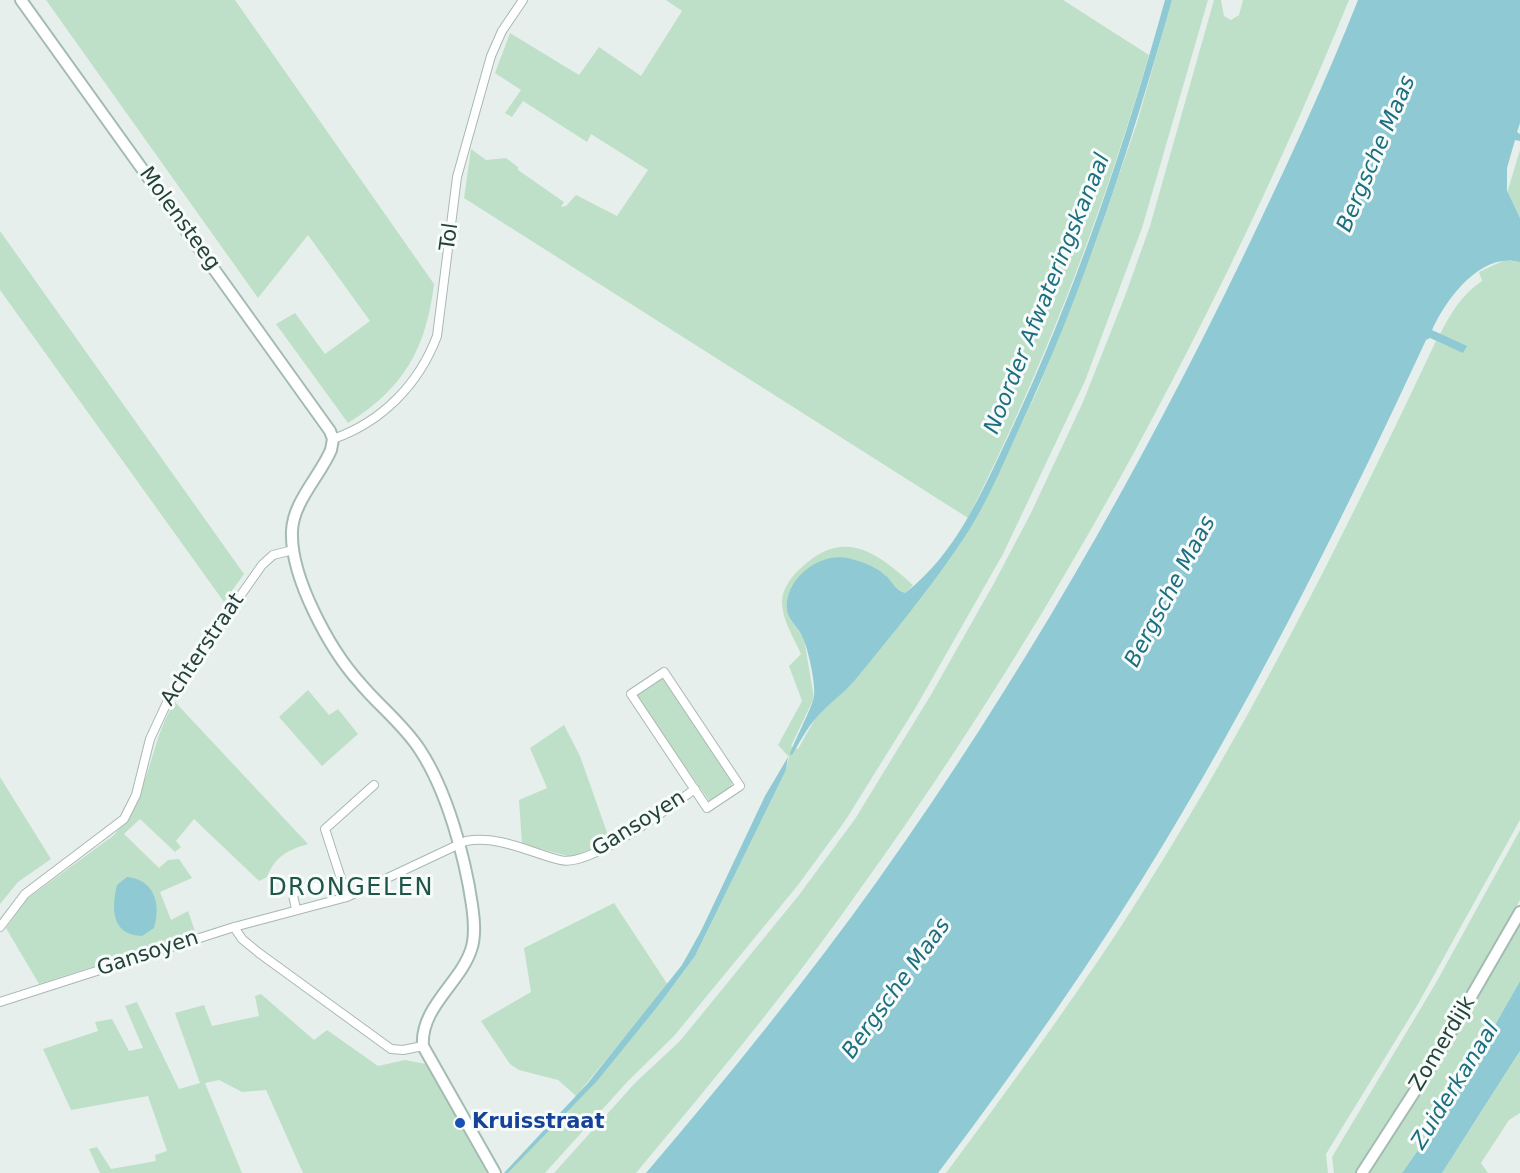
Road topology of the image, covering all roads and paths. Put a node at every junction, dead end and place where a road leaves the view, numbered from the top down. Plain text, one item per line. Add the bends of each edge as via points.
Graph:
1 (21, 0) edge
2 (523, 0) edge
3 (333, 440) junction
4 (293, 549) junction
5 (374, 785) dead end
6 (695, 789) junction
7 (458, 845) junction
8 (342, 882) junction
9 (347, 897) junction
10 (296, 909) junction
11 (1520, 912) edge
12 (0, 927) edge
13 (234, 927) junction
14 (0, 1002) edge
15 (423, 1046) junction
16 (495, 1173) edge
17 (1362, 1173) edge

1 - 3 street, Molensteeg via 325,422
2 - 3 street, Tol via 491,56 457,177 436,336 430,354 386,411
3 - 4 street via 326,461 298,508 292,530
4 - 7 street via 314,608 343,660 426,760 436,778
4 - 12 street, Achterstraat via 273,555 262,565 170,696 150,739 136,795 124,819 25,894
5 - 8 street via 325,829
6 - 6 street, Gansoyen via 631,694 664,672 740,786 707,808
6 - 7 street, Gansoyen via 634,831 578,860 561,861 498,842 475,840
7 - 9 street, Gansoyen
7 - 15 street via 472,903 473,942 468,958 438,1001 424,1033
8 - 9 street
8 - 10 street via 299,890 293,895
9 - 10 street, Gansoyen
10 - 13 street, Gansoyen
11 - 17 street, Zomerdijk via 1436,1057
13 - 14 street, Gansoyen
13 - 15 street via 259,953 391,1049
15 - 16 street

